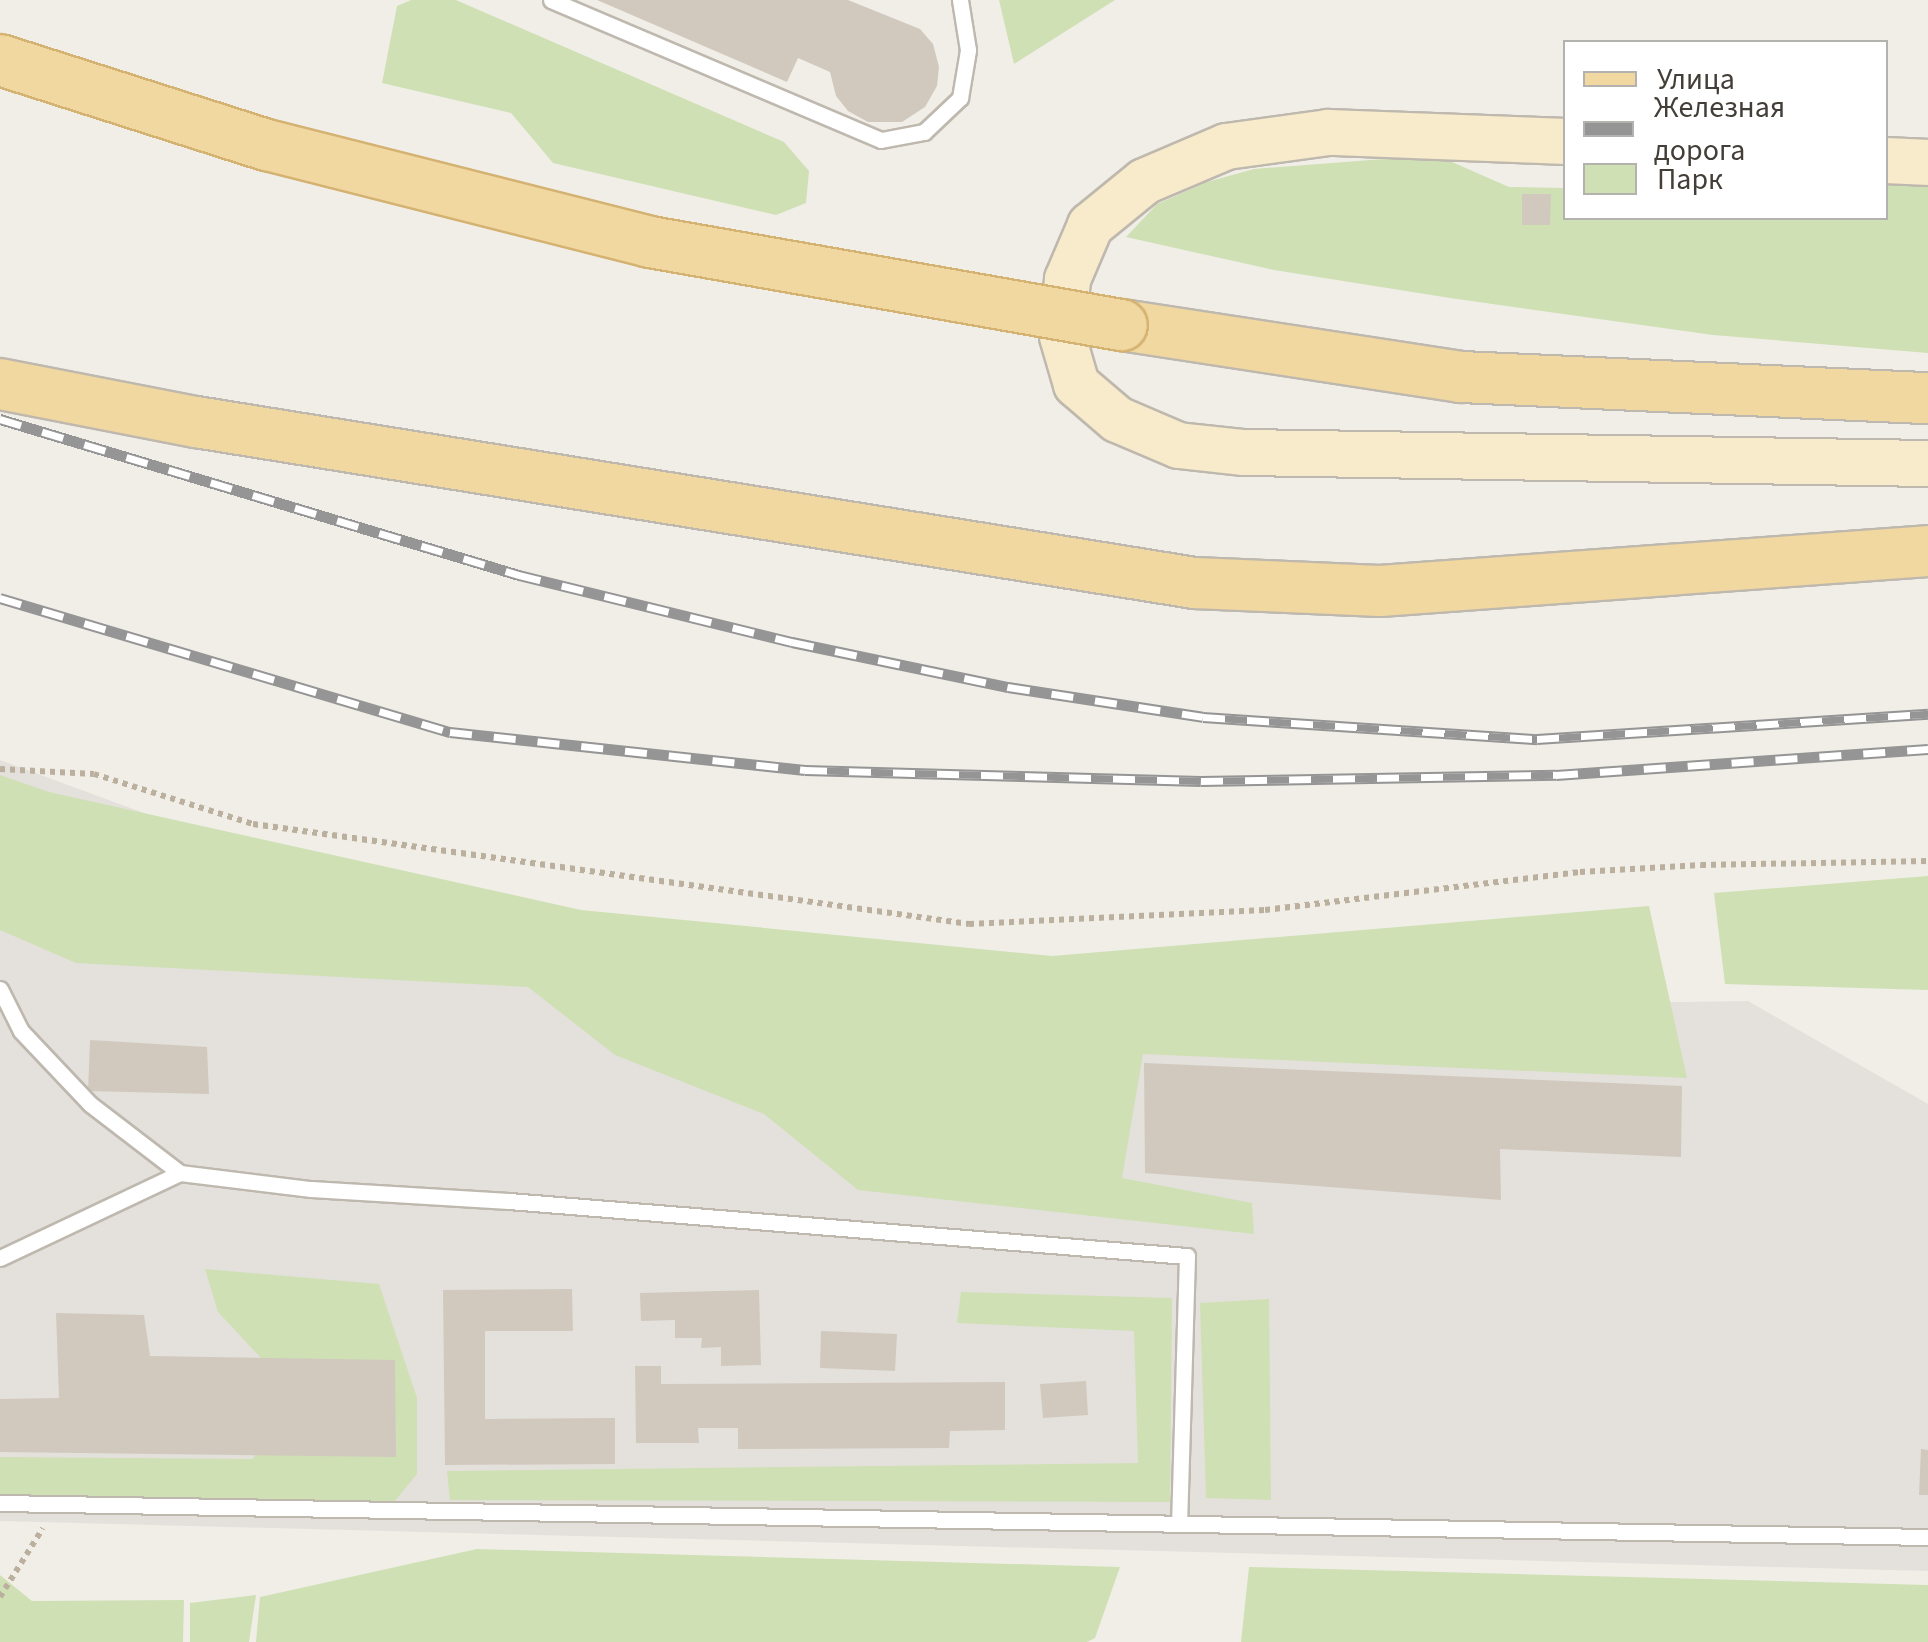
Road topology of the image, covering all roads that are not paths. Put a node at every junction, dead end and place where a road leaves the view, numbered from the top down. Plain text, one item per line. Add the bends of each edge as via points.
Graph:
1 (552, 0) edge
2 (960, 0) edge
3 (0, 60) edge
4 (1563, 142) edge
5 (1888, 160) edge
6 (1928, 162) edge
7 (0, 384) edge
8 (1928, 398) edge
9 (1928, 463) edge
10 (1928, 551) edge
11 (0, 989) edge
12 (180, 1173) junction
13 (0, 1258) edge
14 (0, 1502) edge
15 (1179, 1523) junction
16 (1928, 1537) edge

1 - 2 lane via 881,140 924,132 960,98 968,50
3 - 8 main road, bridge via 267,144 650,242 1461,377
4 - 9 street via 1328,132 1226,146 1144,181 1090,225 1067,279 1062,336 1076,384 1117,419 1178,445 1244,452
5 - 6 street
7 - 10 main road via 196,422 1196,582 1380,591
11 - 12 lane via 21,1031 90,1104
12 - 13 lane
12 - 15 lane via 311,1190 1187,1256
14 - 15 lane
15 - 16 lane

